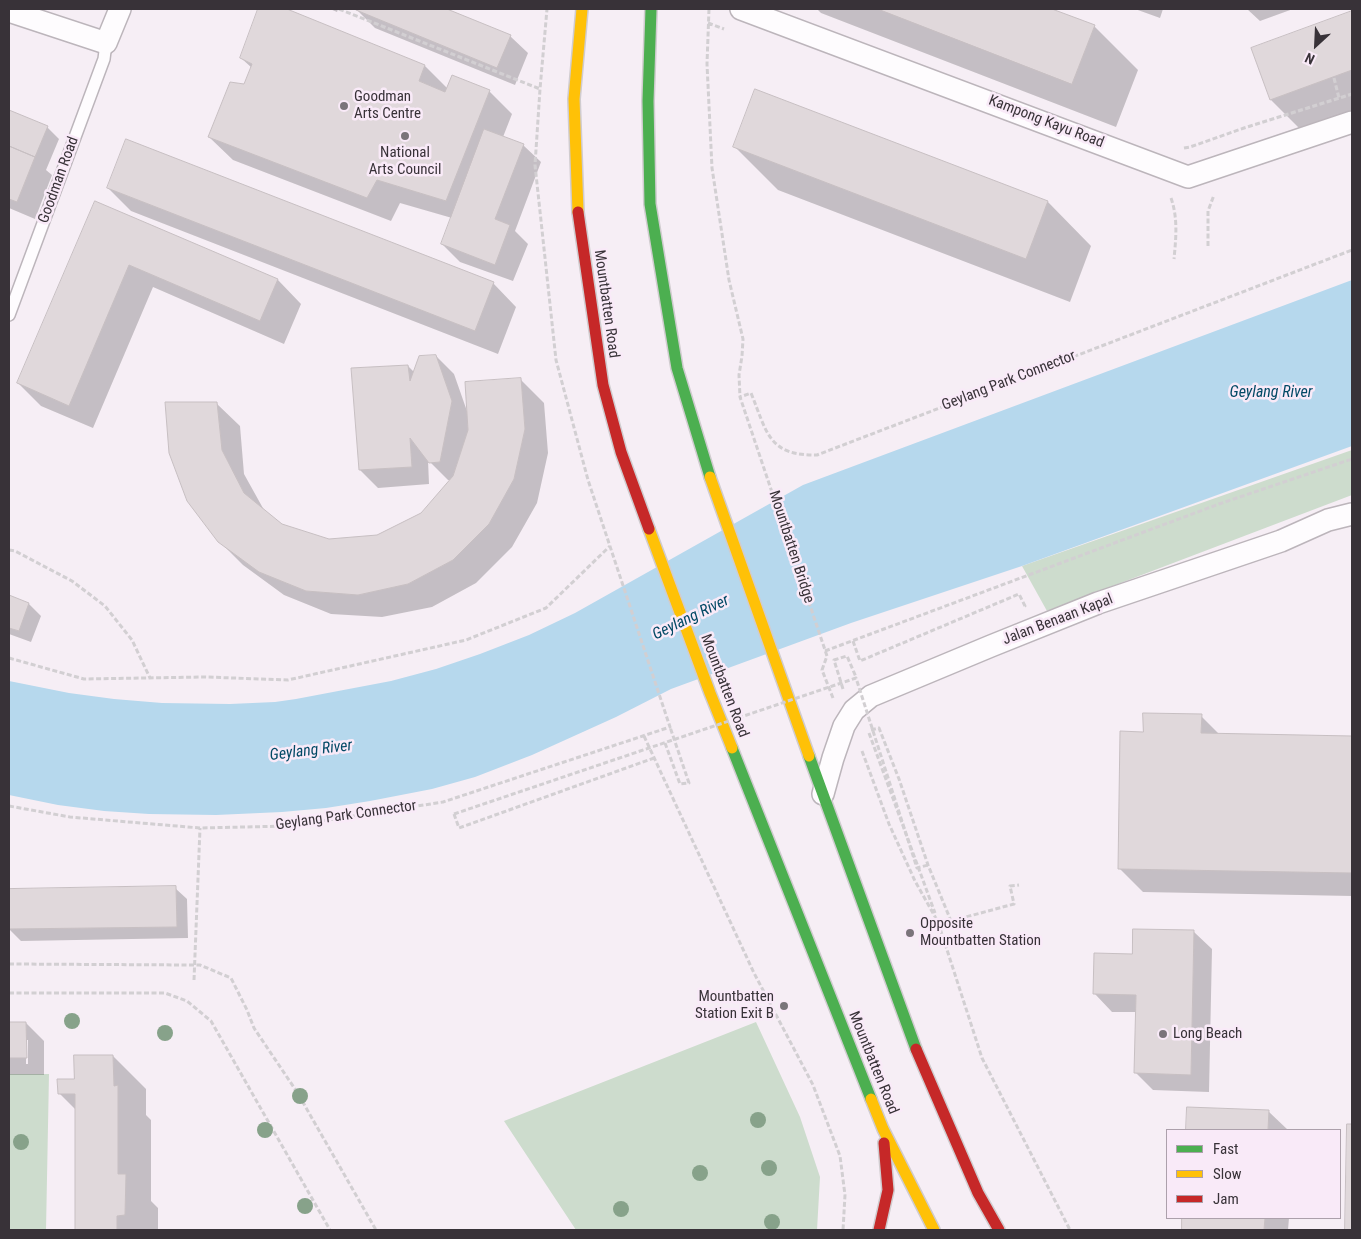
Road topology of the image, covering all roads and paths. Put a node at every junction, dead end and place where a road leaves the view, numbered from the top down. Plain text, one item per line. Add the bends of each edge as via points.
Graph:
1 (120, 9) edge
2 (339, 9) edge
3 (547, 9) edge
4 (582, 9) edge
5 (651, 9) edge
6 (709, 9) edge
7 (741, 9) edge
8 (9, 11) edge
9 (106, 43) junction
10 (1334, 78) dead end
11 (540, 89) junction
12 (1352, 94) edge
13 (1339, 98) junction
14 (1352, 122) edge
15 (1182, 148) dead end
16 (1216, 190) dead end
17 (1169, 192) dead end
18 (1208, 246) dead end
19 (1352, 250) edge
20 (1174, 259) dead end
21 (9, 316) edge
22 (740, 397) junction
23 (1352, 459) edge
24 (1352, 514) edge
25 (611, 545) junction
26 (9, 550) edge
27 (1025, 606) dead end
28 (853, 641) junction
29 (825, 651) junction
30 (9, 658) edge
31 (150, 678) junction
32 (856, 678) junction
33 (845, 698) dead end
34 (844, 726) junction
35 (670, 727) junction
36 (644, 736) junction
37 (665, 743) junction
38 (654, 758) junction
39 (824, 794) junction
40 (9, 806) edge
41 (200, 828) junction
42 (928, 865) junction
43 (1019, 885) dead end
44 (951, 921) junction
45 (938, 922) junction
46 (9, 964) edge
47 (194, 964) junction
48 (194, 980) dead end
49 (9, 993) edge
50 (883, 1129) junction
51 (1003, 1227) edge
52 (330, 1230) edge
53 (376, 1230) edge
54 (843, 1230) edge
55 (879, 1230) edge
56 (934, 1230) edge
57 (1070, 1230) edge

1 - 9 street, Goodman Road
2 - 11 path
3 - 11 path
4 - 50 main road, Mountbatten Road via 574,99 578,213 603,385 622,452 710,693
5 - 39 main road via 648,101 650,204 677,368 712,484
6 - 22 path via 707,64 712,168 729,280 743,339
7 - 14 street, Kampong Kayu Road via 1188,177
8 - 9 street
9 - 21 lane, Goodman Road via 104,59
10 - 13 path
11 - 25 path via 535,165 556,360 588,480
12 - 13 path
13 - 15 path
16 - 18 path via 1208,211
17 - 20 path via 1177,229
19 - 22 path, Geylang Park Connector via 817,455 793,453 780,447 771,440 751,393
22 - 29 path, Mountbatten Bridge
23 - 28 path via 1219,504
24 - 34 street, Jalan Benaan Kapal via 1098,603 871,696 854,710
25 - 31 path via 546,608 466,640 288,680 206,676
25 - 35 path
26 - 31 path via 72,581 105,606 132,640
27 - 28 path via 1019,594 860,661
28 - 29 path
29 - 34 path via 827,656 822,670
30 - 31 path via 84,679
32 - 33 path via 847,656 834,660
32 - 37 path, bridge
32 - 42 path, bridge via 917,868
34 - 39 street, Jalan Benaan Kapal
34 - 45 path via 858,742 889,824
35 - 36 path, Geylang Park Connector
35 - 37 path via 689,783 680,784
36 - 38 path
36 - 41 path, Geylang Park Connector via 443,802 289,826
37 - 38 path, bridge via 454,814 459,828
38 - 54 path via 754,974 813,1085 840,1156 845,1196
39 - 51 main road via 918,1054 978,1193
40 - 41 path, Geylang Park Connector via 70,817
41 - 47 path
42 - 44 path
42 - 45 path via 879,728 868,730
43 - 44 path via 1010,886 1014,904
44 - 45 path
45 - 57 path via 982,1058
46 - 47 path
47 - 48 path
47 - 53 path via 231,978 254,1028 297,1092
49 - 52 path via 165,993 186,1001 211,1021
50 - 55 main road via 888,1190
50 - 56 main road, Mountbatten Road

